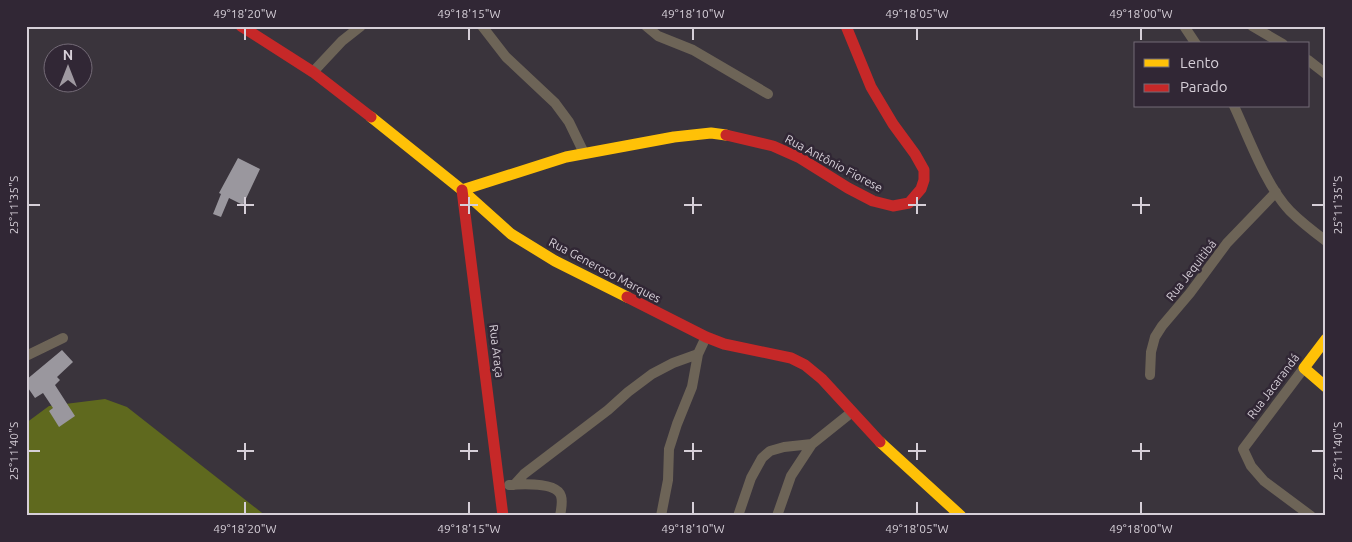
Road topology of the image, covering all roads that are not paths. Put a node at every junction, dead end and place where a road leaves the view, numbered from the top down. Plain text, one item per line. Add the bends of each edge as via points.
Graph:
1 (240, 26) edge
2 (361, 26) edge
3 (482, 26) edge
4 (646, 26) edge
5 (846, 26) edge
6 (1184, 26) edge
7 (1252, 26) edge
8 (1195, 42) edge
9 (1280, 42) edge
10 (1310, 62) edge
11 (313, 72) junction
12 (1326, 74) edge
13 (768, 94) dead end
14 (1235, 108) edge
15 (584, 153) junction
16 (462, 190) junction
17 (1276, 192) junction
18 (1326, 241) edge
19 (706, 337) junction
20 (63, 338) dead end
21 (1326, 339) edge
22 (698, 354) junction
23 (26, 356) edge
24 (1304, 368) junction
25 (1150, 375) dead end
26 (1326, 387) edge
27 (852, 412) junction
28 (812, 444) junction
29 (514, 485) junction
30 (500, 487) junction
31 (503, 516) edge
32 (560, 516) edge
33 (661, 516) edge
34 (738, 516) edge
35 (777, 516) edge
36 (961, 516) edge
37 (1311, 516) edge

1 - 11 street, Rua Generoso Marques
2 - 11 street
3 - 15 street via 506,57 570,122
4 - 13 street via 658,36 694,50
5 - 15 street, Rua Antônio Fiorese via 871,87 924,170 921,189 909,203 893,206 873,202 800,158 740,137 711,133
6 - 8 street
7 - 9 street
10 - 12 street
11 - 16 street, Rua Generoso Marques
14 - 17 street
15 - 16 street, Rua Antônio Fiorese
16 - 19 street, Rua Generoso Marques via 511,234 555,261
16 - 30 street, Rua Araça
17 - 18 street via 1290,211
17 - 25 street, Rua Jequitibá via 1227,243 1162,326 1151,352
19 - 22 street
19 - 27 street, Rua Generoso Marques via 791,358 805,365
20 - 23 street
21 - 24 street, Rua Jacarandá
22 - 29 street via 652,374
22 - 33 street via 692,387 669,449 668,480
24 - 26 street
24 - 37 street, Rua Jacarandá via 1243,449 1251,466 1264,481
27 - 28 street
27 - 36 street, Rua Generoso Marques via 887,450
28 - 34 street via 784,447 770,451 762,458 751,478
28 - 35 street via 791,476
29 - 30 street
29 - 32 street via 555,488 561,493
30 - 31 street, Rua Araça

